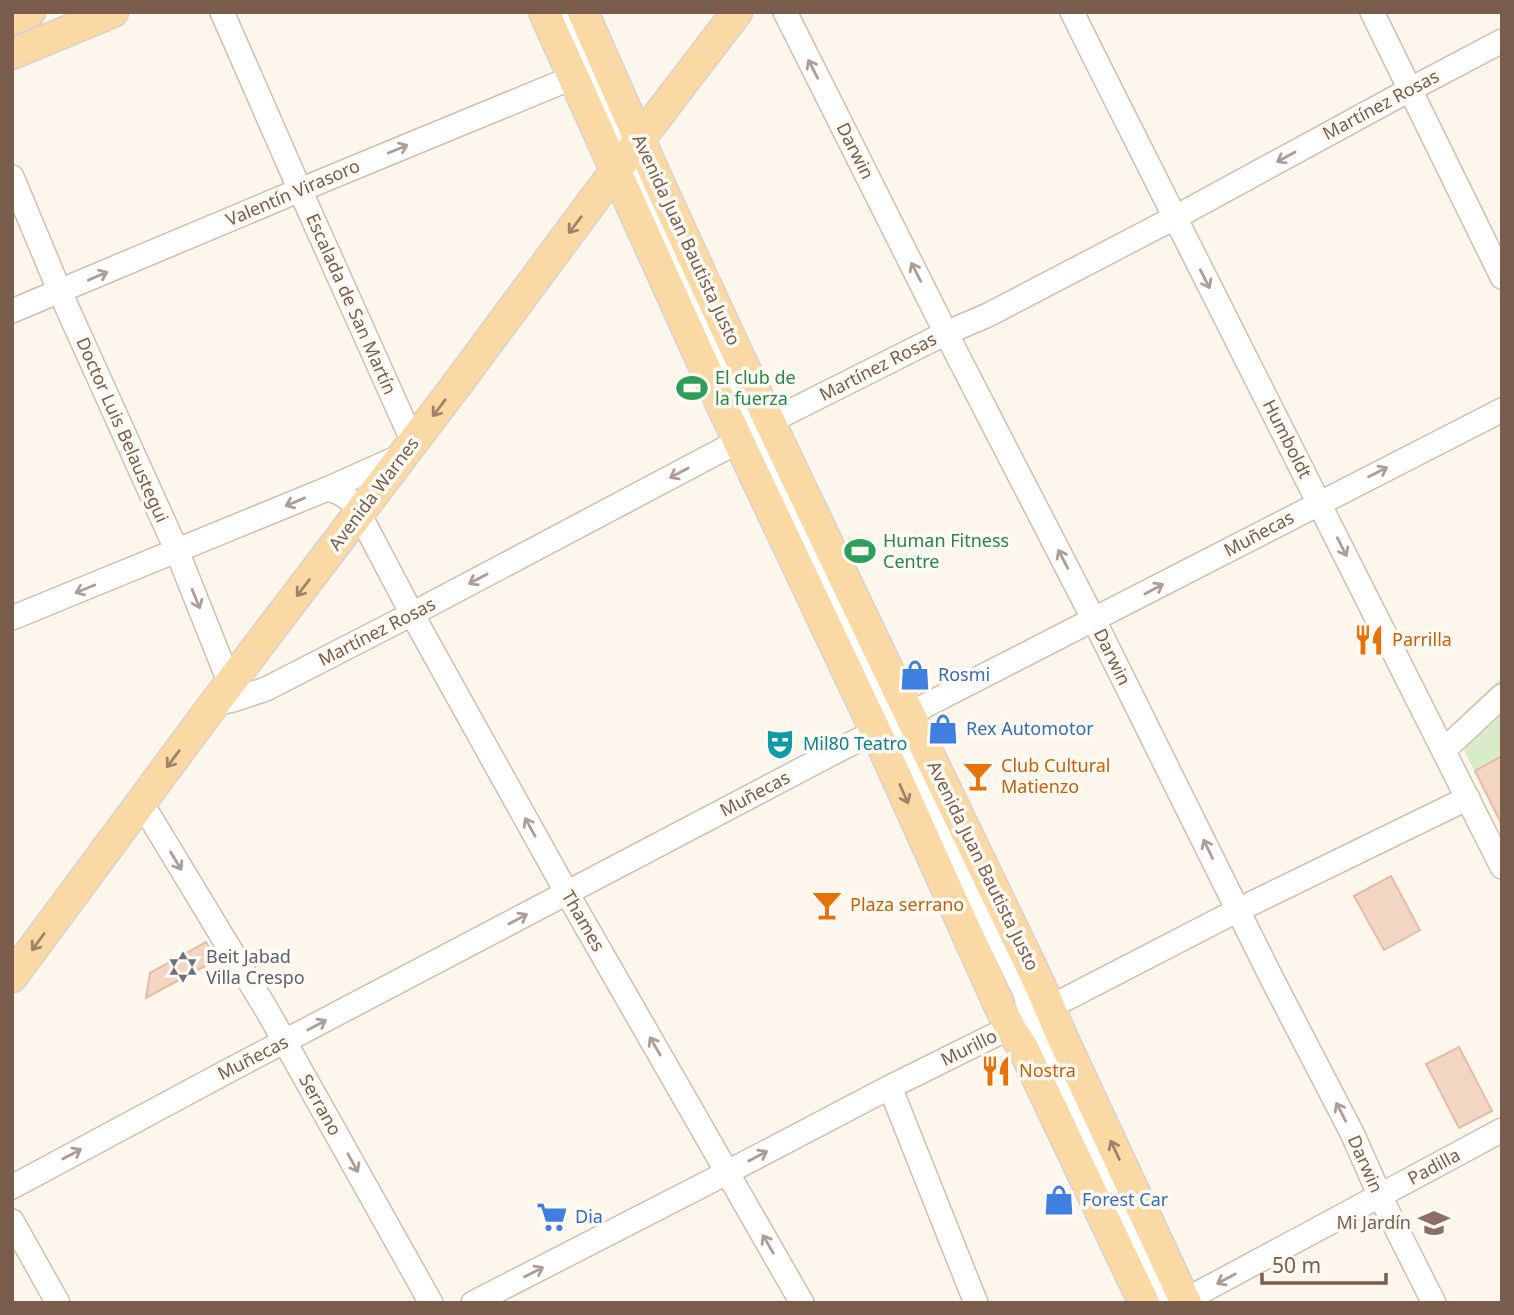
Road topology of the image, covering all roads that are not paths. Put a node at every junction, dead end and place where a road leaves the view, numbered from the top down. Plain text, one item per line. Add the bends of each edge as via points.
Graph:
1 (30, 12) edge
2 (113, 12) edge
3 (222, 12) edge
4 (544, 12) edge
5 (563, 12) edge
6 (583, 12) edge
7 (737, 12) edge
8 (785, 12) edge
9 (1072, 12) edge
10 (1372, 12) edge
11 (12, 19) edge
12 (1502, 41) edge
13 (12, 54) edge
14 (574, 77) junction
15 (1410, 89) junction
16 (627, 156) junction
17 (12, 177) edge
18 (300, 190) junction
19 (1174, 218) junction
20 (1502, 277) edge
21 (61, 292) junction
22 (12, 312) edge
23 (946, 333) junction
24 (1502, 410) edge
25 (754, 432) junction
26 (408, 449) junction
27 (327, 489) junction
28 (1320, 502) junction
29 (358, 528) junction
30 (177, 551) junction
31 (412, 614) junction
32 (12, 618) edge
33 (1094, 620) junction
34 (222, 694) junction
35 (1502, 696) edge
36 (893, 723) junction
37 (1444, 750) junction
38 (1468, 798) junction
39 (141, 802) junction
40 (1502, 867) edge
41 (567, 893) junction
42 (1238, 910) junction
43 (12, 977) edge
44 (1030, 1017) junction
45 (285, 1042) junction
46 (890, 1087) junction
47 (1502, 1130) edge
48 (728, 1172) junction
49 (12, 1187) edge
50 (1380, 1196) junction
51 (12, 1221) edge
52 (1179, 1302) edge
53 (58, 1303) edge
54 (431, 1303) edge
55 (474, 1303) edge
56 (802, 1303) edge
57 (976, 1303) edge
58 (1144, 1303) edge
59 (1434, 1303) edge

1 - 11 main road
2 - 13 main road
3 - 18 street, Escalada de San Martín
4 - 14 main road, Avenida Juan Bautista Justo
5 - 16 street
6 - 16 main road, Avenida Juan Bautista Justo
7 - 16 main road, Avenida Warnes
23 -> 8 street, Darwin
9 - 19 street, Humboldt
10 - 15 street
12 - 15 street, Martínez Rosas
14 - 16 main road, Avenida Juan Bautista Justo
18 -> 14 street, Valentín Virasoro
15 -> 19 street, Martínez Rosas
15 - 20 street
16 - 25 street via 709,335 732,404
16 - 25 main road, Avenida Juan Bautista Justo via 722,407
16 -> 26 main road, Avenida Warnes
17 - 21 street, Doctor Luis Belaustegui
21 -> 18 street, Valentín Virasoro
18 - 26 street, Escalada de San Martín
19 - 23 street, Martínez Rosas
19 -> 28 street, Humboldt
21 - 22 street, Valentín Virasoro
21 - 30 street, Doctor Luis Belaustegui
23 - 25 street, Martínez Rosas
33 -> 23 street, Darwin
28 -> 24 street, Muñecas
25 -> 31 street, Martínez Rosas
25 - 36 main road, Avenida Juan Bautista Justo
25 - 36 main road, Avenida Juan Bautista Justo
26 - 27 street
26 - 29 main road, Avenida Warnes
27 - 29 street, Thames via 354,504
27 -> 30 street
33 -> 28 street, Muñecas
28 -> 37 street, Humboldt
29 - 31 street, Thames
29 -> 34 main road, Avenida Warnes
30 -> 32 street
30 -> 34 street, Doctor Luis Belaustegui
31 - 34 street, Martínez Rosas via 266,689 242,698
41 -> 31 street, Thames
33 - 36 street, Muñecas
42 -> 33 street, Darwin
34 -> 39 main road, Avenida Warnes
35 - 37 street
36 - 41 street, Muñecas
36 - 44 main road, Avenida Juan Bautista Justo
36 -> 44 main road, Avenida Juan Bautista Justo
37 - 38 street, Humboldt
38 - 40 street, Humboldt
38 - 42 street, Murillo
39 -> 43 main road, Avenida Warnes
39 -> 45 street, Serrano
45 -> 41 street, Muñecas
48 -> 41 street, Thames
42 - 44 street, Murillo
50 -> 42 street, Darwin
44 - 46 street, Murillo
44 - 52 main road, Avenida Juan Bautista Justo via 1063,1038
44 - 58 main road, Avenida Juan Bautista Justo via 1023,1048
49 -> 45 street, Muñecas
45 -> 54 street, Serrano
48 -> 46 street, Murillo
46 - 57 street
47 - 50 street, Padilla
55 -> 48 street, Murillo
56 -> 48 street, Thames
50 -> 52 street, Padilla
50 - 59 street, Darwin
51 - 53 street

